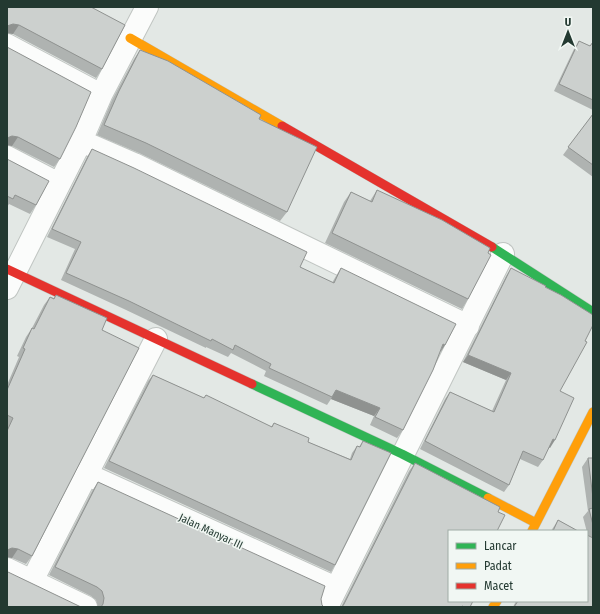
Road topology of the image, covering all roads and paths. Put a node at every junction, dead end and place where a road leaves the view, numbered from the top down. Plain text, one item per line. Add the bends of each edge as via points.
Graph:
1 (147, 7) edge
2 (130, 38) junction
3 (7, 46) edge
4 (101, 95) junction
5 (81, 141) junction
6 (7, 157) edge
7 (59, 184) junction
8 (503, 254) junction
9 (9, 277) edge
10 (593, 312) edge
11 (468, 326) junction
12 (156, 339) junction
13 (593, 412) edge
14 (402, 454) junction
15 (86, 474) junction
16 (534, 527) edge
17 (7, 569) edge
18 (32, 581) junction
19 (331, 598) edge
20 (86, 607) edge

1 - 2 street
2 - 4 street
2 - 8 street
3 - 4 street
4 - 5 street
5 - 7 street
5 - 11 street via 134,164
6 - 7 street
7 - 9 street
8 - 10 street
8 - 11 street
9 - 12 street
11 - 14 street
12 - 14 street
12 - 15 street
13 - 16 street
14 - 16 street
14 - 19 street
15 - 18 street
15 - 19 street, Jalan Manyar III
17 - 18 street
18 - 20 street

